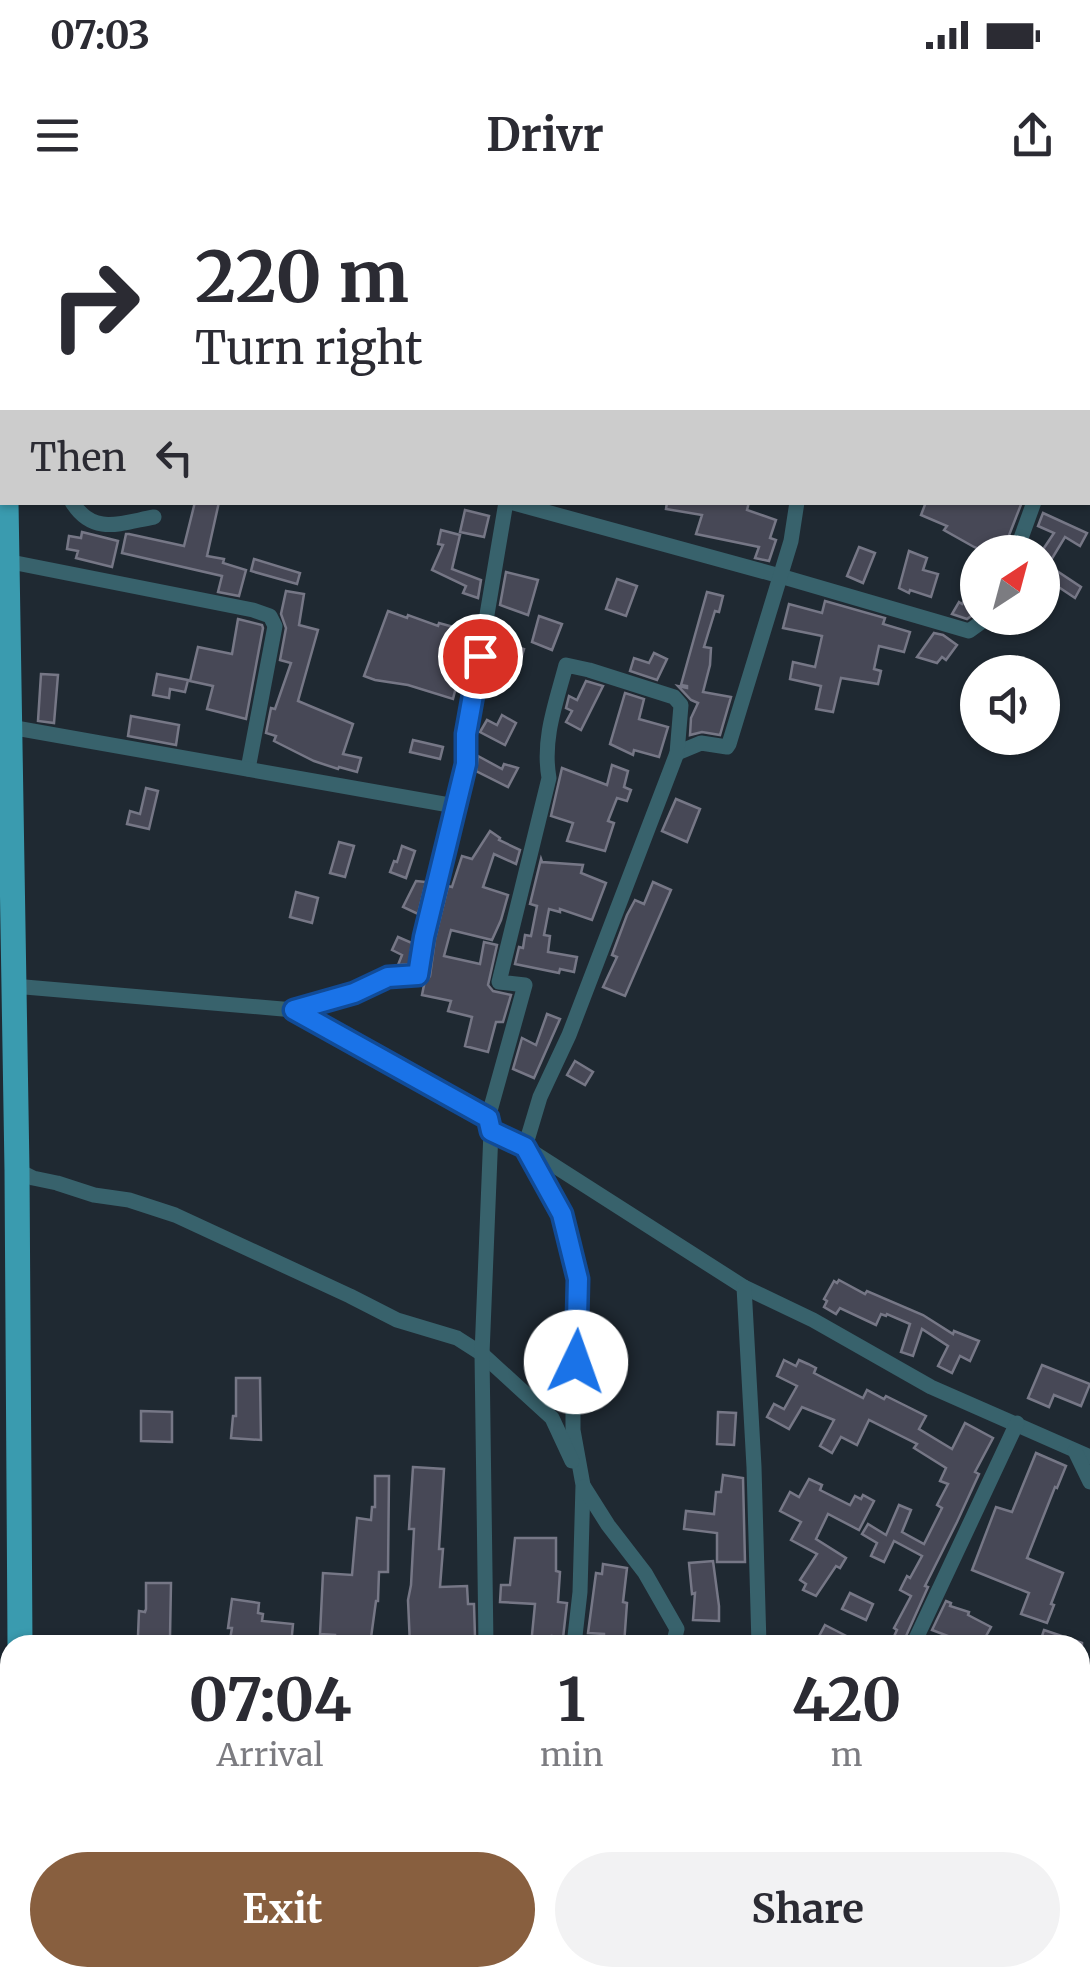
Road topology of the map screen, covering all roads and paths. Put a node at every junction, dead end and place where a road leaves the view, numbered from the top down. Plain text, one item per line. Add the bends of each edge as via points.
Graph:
1 (6, 505) edge
2 (74, 505) edge
3 (507, 505) edge
4 (519, 505) edge
5 (797, 505) edge
6 (1033, 505) edge
7 (154, 516) dead end
8 (1022, 535) edge
9 (6, 561) junction
10 (780, 576) junction
11 (960, 628) edge
12 (5, 729) edge
13 (677, 753) junction
14 (248, 769) junction
15 (455, 806) junction
16 (9, 966) edge
17 (294, 1010) junction
18 (490, 1125) junction
19 (525, 1147) junction
20 (17, 1170) junction
21 (744, 1286) junction
22 (8, 1298) edge
23 (482, 1354) junction
24 (1016, 1424) junction
25 (1082, 1454) edge
26 (1090, 1482) edge
27 (583, 1485) junction
28 (20, 1635) edge
29 (486, 1635) edge
30 (575, 1635) edge
31 (675, 1635) edge
32 (759, 1635) edge
33 (918, 1635) edge

1 - 9 main road
2 - 7 street via 85,519 106,526
3 - 15 street
4 - 10 street
5 - 10 street
6 - 8 street
9 - 12 main road
9 - 14 street via 270,616 275,626
10 - 11 street
10 - 13 street via 729,744 700,743
12 - 14 street
12 - 16 main road
13 - 18 street via 682,705 674,697 566,665 547,740 549,778 499,982 524,986
13 - 19 street
14 - 15 street
15 - 17 street via 418,975 388,977
16 - 17 street
16 - 20 main road
17 - 18 street
18 - 19 street
18 - 23 street
19 - 21 street
19 - 27 street via 562,1214 578,1279 573,1430
20 - 22 main road
20 - 23 street via 174,1215
21 - 24 street via 931,1388
21 - 32 street
22 - 28 main road
23 - 27 street via 552,1418
23 - 29 street
24 - 25 street
24 - 33 street
25 - 26 street
27 - 30 street
27 - 31 street via 645,1573

